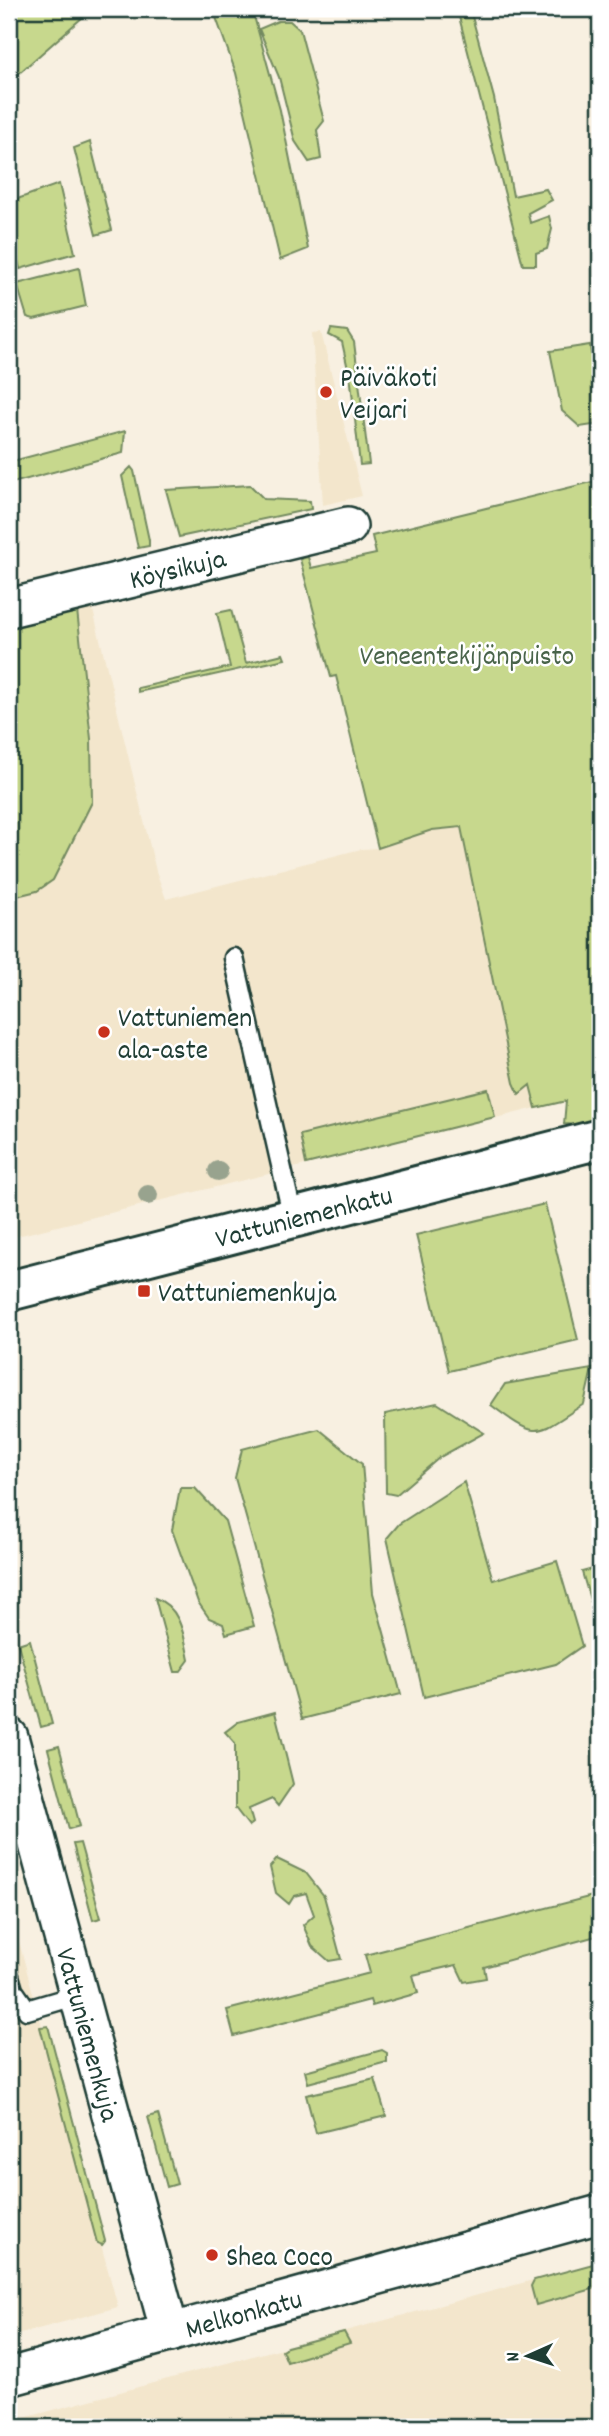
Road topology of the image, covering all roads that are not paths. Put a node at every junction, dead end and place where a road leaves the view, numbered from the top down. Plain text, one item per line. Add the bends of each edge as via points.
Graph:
1 (348, 526) dead end
2 (9, 608) edge
3 (234, 958) dead end
4 (600, 1139) edge
5 (293, 1218) junction
6 (9, 1291) edge
7 (9, 1737) edge
8 (18, 1805) edge
9 (9, 1976) edge
10 (78, 1996) junction
11 (600, 2214) edge
12 (170, 2333) junction
13 (9, 2377) edge

1 - 2 street, Köysikuja via 270,556
3 - 5 lane
4 - 5 street, Vattuniemenkatu
5 - 6 street, Vattuniemenkatu
7 - 8 street, Vattuniemenkuja
8 - 10 street, Vattuniemenkuja
9 - 10 lane via 27,2010
10 - 12 street, Vattuniemenkuja
11 - 12 street, Melkonkatu
12 - 13 street, Melkonkatu

